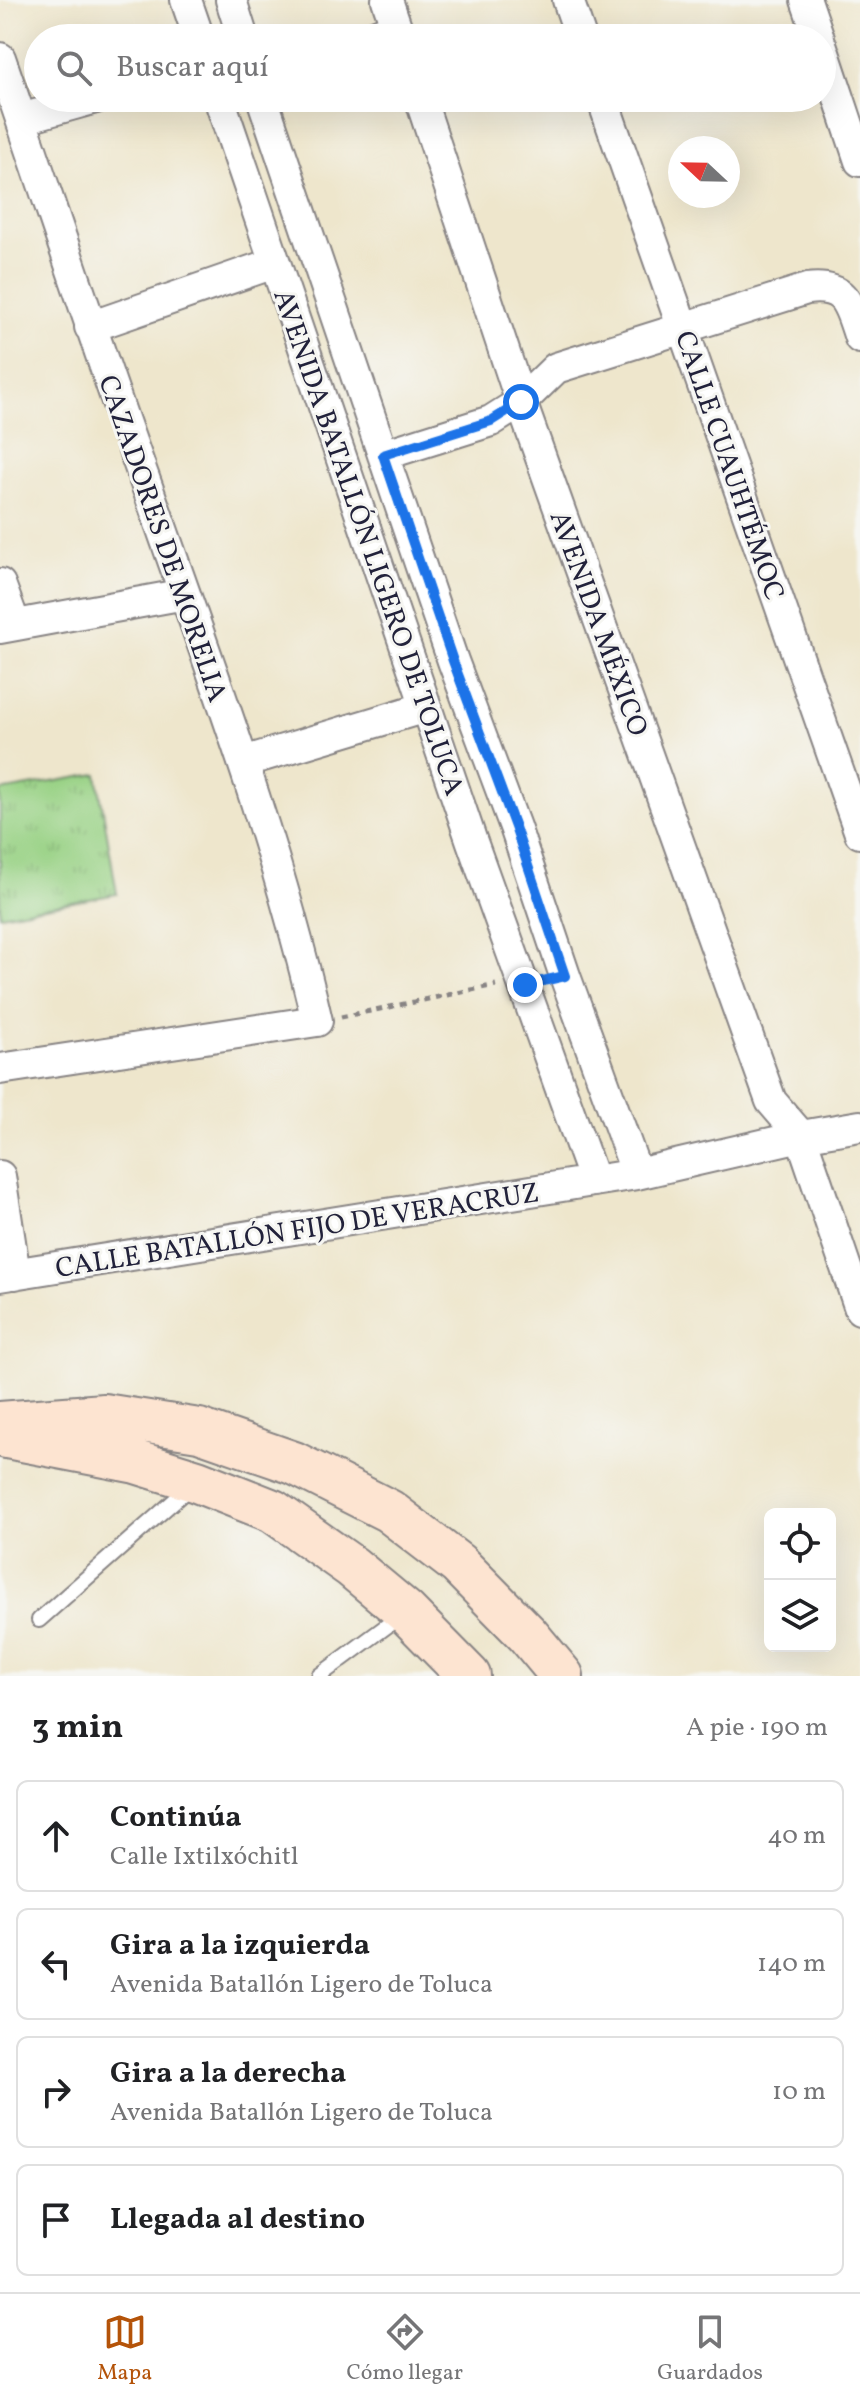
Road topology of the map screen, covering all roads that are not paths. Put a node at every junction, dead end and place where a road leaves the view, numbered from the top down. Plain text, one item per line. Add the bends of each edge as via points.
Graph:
1 (186, 0) edge
2 (231, 0) edge
3 (568, 0) edge
4 (806, 0) edge
5 (194, 24) edge
6 (239, 24) edge
7 (576, 24) edge
8 (814, 24) edge
9 (0, 58) edge
10 (836, 89) edge
11 (46, 112) edge
12 (224, 112) edge
13 (267, 112) edge
14 (425, 112) edge
15 (607, 112) edge
16 (21, 119) junction
17 (860, 161) edge
18 (274, 263) junction
19 (90, 327) junction
20 (683, 328) junction
21 (860, 338) edge
22 (521, 402) junction
23 (383, 455) junction
24 (0, 584) edge
25 (185, 594) junction
26 (7, 626) edge
27 (426, 707) junction
28 (243, 762) junction
29 (860, 833) edge
30 (565, 976) junction
31 (525, 985) junction
32 (0, 1069) edge
33 (860, 1126) edge
34 (801, 1136) junction
35 (637, 1174) junction
36 (0, 1176) edge
37 (594, 1181) junction
38 (8, 1275) edge
39 (860, 1309) edge
40 (0, 1423) edge
41 (0, 1436) edge
42 (197, 1481) junction
43 (406, 1612) junction
44 (39, 1620) dead end
45 (319, 1676) edge
46 (469, 1676) edge
47 (562, 1676) edge

1 - 5 street
2 - 6 street
3 - 7 street
4 - 8 street
9 - 16 street, CAZADORES DE MORELIA
10 - 17 street
11 - 16 street
12 - 18 street, AVENIDA BATALLÓN LIGERO DE TOLUCA
13 - 23 street, AVENIDA BATALLÓN LIGERO DE TOLUCA
14 - 22 street, AVENIDA MÉXICO
15 - 20 street, CALLE CUAUHTÉMOC
16 - 19 street, CAZADORES DE MORELIA
18 - 19 street
18 - 27 street, AVENIDA BATALLÓN LIGERO DE TOLUCA
19 - 25 street, CAZADORES DE MORELIA
20 - 21 street via 821,287 836,290 846,302
20 - 22 street via 556,368
20 - 29 street, CALLE CUAUHTÉMOC
22 - 23 street via 491,421
22 - 34 street, AVENIDA MÉXICO via 771,1101
23 - 30 street, AVENIDA BATALLÓN LIGERO DE TOLUCA
24 - 26 street
25 - 26 street
25 - 28 street, CAZADORES DE MORELIA
27 - 28 street
27 - 31 street, AVENIDA BATALLÓN LIGERO DE TOLUCA
28 - 32 street, CAZADORES DE MORELIA via 297,933 317,1021
30 - 31 street
30 - 35 street, AVENIDA BATALLÓN LIGERO DE TOLUCA
31 - 37 street, AVENIDA BATALLÓN LIGERO DE TOLUCA
33 - 34 street, CALLE BATALLÓN FIJO DE VERACRUZ
34 - 35 street, CALLE BATALLÓN FIJO DE VERACRUZ
34 - 39 street
35 - 37 street, CALLE BATALLÓN FIJO DE VERACRUZ
36 - 38 street
37 - 38 street, CALLE BATALLÓN FIJO DE VERACRUZ
40 - 47 main road via 104,1415 199,1430 294,1463 389,1511 458,1564
41 - 42 main road via 136,1462
42 - 43 main road via 273,1511
42 - 44 lane
43 - 45 lane
43 - 46 main road

